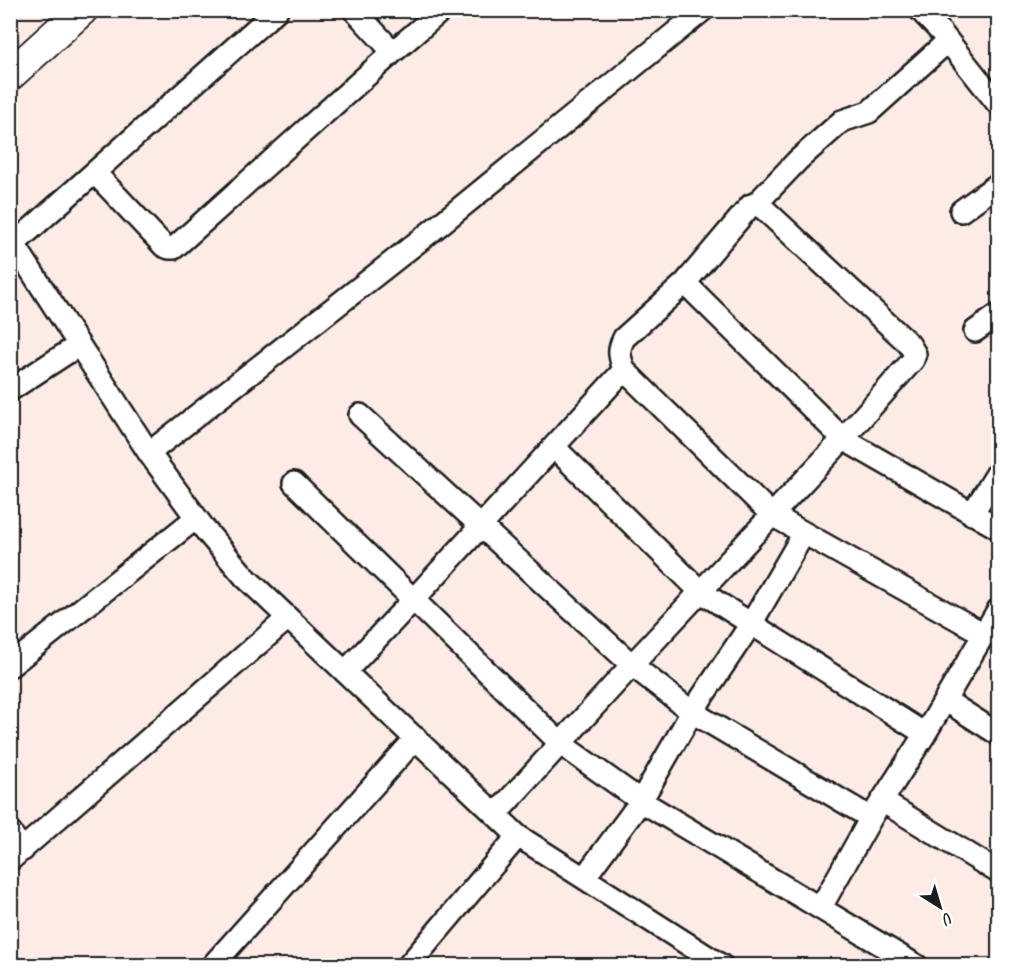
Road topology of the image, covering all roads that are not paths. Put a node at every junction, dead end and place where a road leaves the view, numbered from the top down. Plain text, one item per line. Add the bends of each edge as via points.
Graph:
1 (82, 10) edge
2 (277, 10) edge
3 (354, 10) edge
4 (442, 10) edge
5 (703, 10) edge
6 (920, 10) edge
7 (948, 41) junction
8 (393, 52) junction
9 (10, 75) edge
10 (999, 104) edge
11 (95, 173) junction
12 (999, 184) edge
13 (756, 204) junction
14 (961, 211) dead end
15 (12, 241) edge
16 (686, 283) junction
17 (999, 315) edge
18 (975, 331) dead end
19 (79, 345) junction
20 (624, 370) junction
21 (10, 390) edge
22 (360, 414) dead end
23 (843, 439) junction
24 (554, 447) junction
25 (148, 453) junction
26 (999, 472) edge
27 (294, 483) dead end
28 (972, 513) junction
29 (772, 515) junction
30 (196, 518) junction
31 (482, 526) junction
32 (999, 528) edge
33 (804, 533) junction
34 (701, 592) junction
35 (414, 599) junction
36 (999, 610) edge
37 (288, 618) junction
38 (751, 624) junction
39 (984, 634) junction
40 (632, 664) junction
41 (10, 666) edge
42 (345, 672) junction
43 (945, 700) junction
44 (692, 712) junction
45 (925, 734) junction
46 (999, 734) edge
47 (416, 738) junction
48 (561, 744) junction
49 (641, 801) junction
50 (876, 810) junction
51 (496, 814) junction
52 (10, 832) edge
53 (518, 836) junction
54 (16, 855) edge
55 (999, 872) edge
56 (584, 879) junction
57 (821, 907) junction
58 (699, 960) edge
59 (212, 966) edge
60 (408, 966) edge
61 (722, 966) edge
62 (917, 966) edge

1 - 9 main road
2 - 11 street
3 - 8 street
4 - 8 street
5 - 25 street via 438,226
6 - 7 street
7 - 10 street
7 - 13 street via 869,112 842,121
8 - 11 street via 174,248 164,246
11 - 15 street
12 - 14 street
13 - 16 street via 751,205
13 - 23 street via 909,344 915,354
15 - 19 street
16 - 20 street via 624,338 619,354
16 - 23 street
17 - 18 street
19 - 21 street
19 - 25 street
20 - 24 street
20 - 29 street
22 - 31 street
23 - 28 street
23 - 29 street
24 - 31 street
24 - 34 street
25 - 30 street
26 - 28 street
27 - 35 street
28 - 32 street
29 - 33 street
29 - 34 street
30 - 37 street via 245,577
30 - 41 street
31 - 35 street
31 - 40 street
33 - 38 street
33 - 39 street
34 - 38 street
34 - 40 street
35 - 42 street
35 - 48 street
36 - 39 street
37 - 42 street
37 - 54 street
38 - 44 street
38 - 45 street
39 - 43 street
40 - 44 street
40 - 48 street
42 - 47 street
43 - 45 street
43 - 46 street
44 - 49 street
44 - 50 street
45 - 50 street
47 - 51 street
47 - 59 street
48 - 49 street
48 - 51 street
49 - 56 street
49 - 57 street
50 - 55 street
50 - 57 street
51 - 53 street
52 - 54 street
53 - 56 street
53 - 60 street
56 - 58 street
57 - 62 street
58 - 61 street

